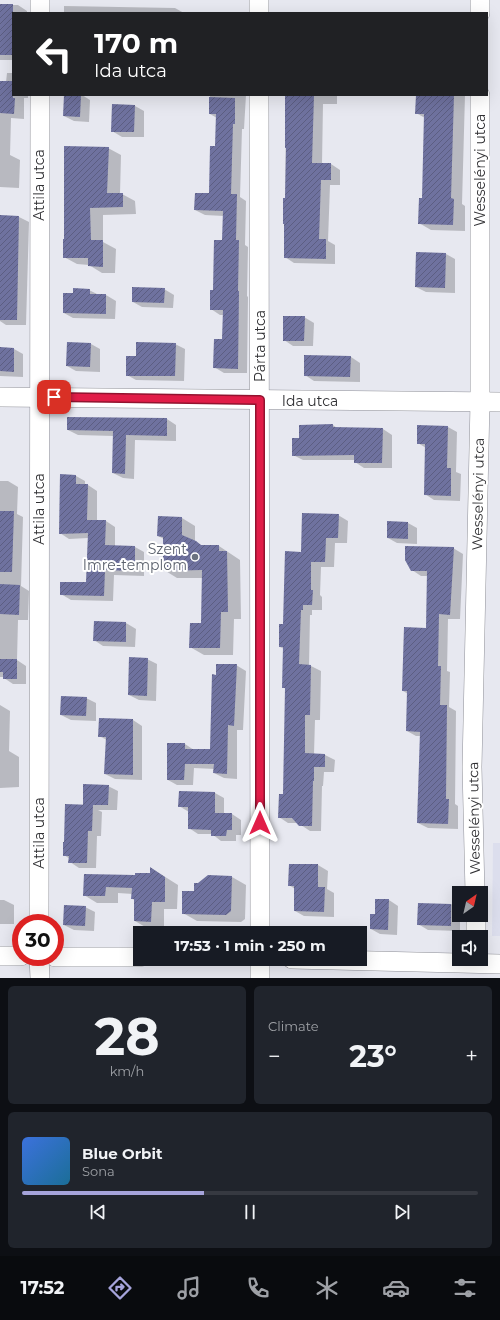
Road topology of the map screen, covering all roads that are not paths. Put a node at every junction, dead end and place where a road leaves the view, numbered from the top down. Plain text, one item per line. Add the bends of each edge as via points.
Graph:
1 (40, 0) edge
2 (259, 0) edge
3 (480, 0) edge
4 (40, 12) edge
5 (259, 12) edge
6 (480, 12) edge
7 (40, 96) edge
8 (260, 96) edge
9 (480, 96) edge
10 (0, 397) edge
11 (39, 397) junction
12 (260, 400) junction
13 (480, 402) junction
14 (500, 402) edge
15 (475, 886) edge
16 (39, 914) edge
17 (260, 926) edge
18 (0, 956) edge
19 (12, 956) edge
20 (64, 956) edge
21 (133, 957) edge
22 (367, 962) edge
23 (500, 964) edge
24 (39, 966) edge
25 (260, 966) edge
26 (477, 967) edge
27 (40, 978) edge
28 (260, 978) edge

1 - 4 street
2 - 5 street
3 - 6 street
7 - 11 street, Attila utca
8 - 12 street, Párta utca
9 - 13 street, Wesselényi utca
10 - 11 street, Ida utca
11 - 12 street, Ida utca
11 - 16 street, Attila utca
12 - 13 street, Ida utca
12 - 17 street, Párta utca
13 - 14 street, Ida utca
13 - 15 street, Wesselényi utca via 472,767
18 - 19 street
20 - 21 street
22 - 26 street
23 - 26 street
24 - 27 street
25 - 28 street

